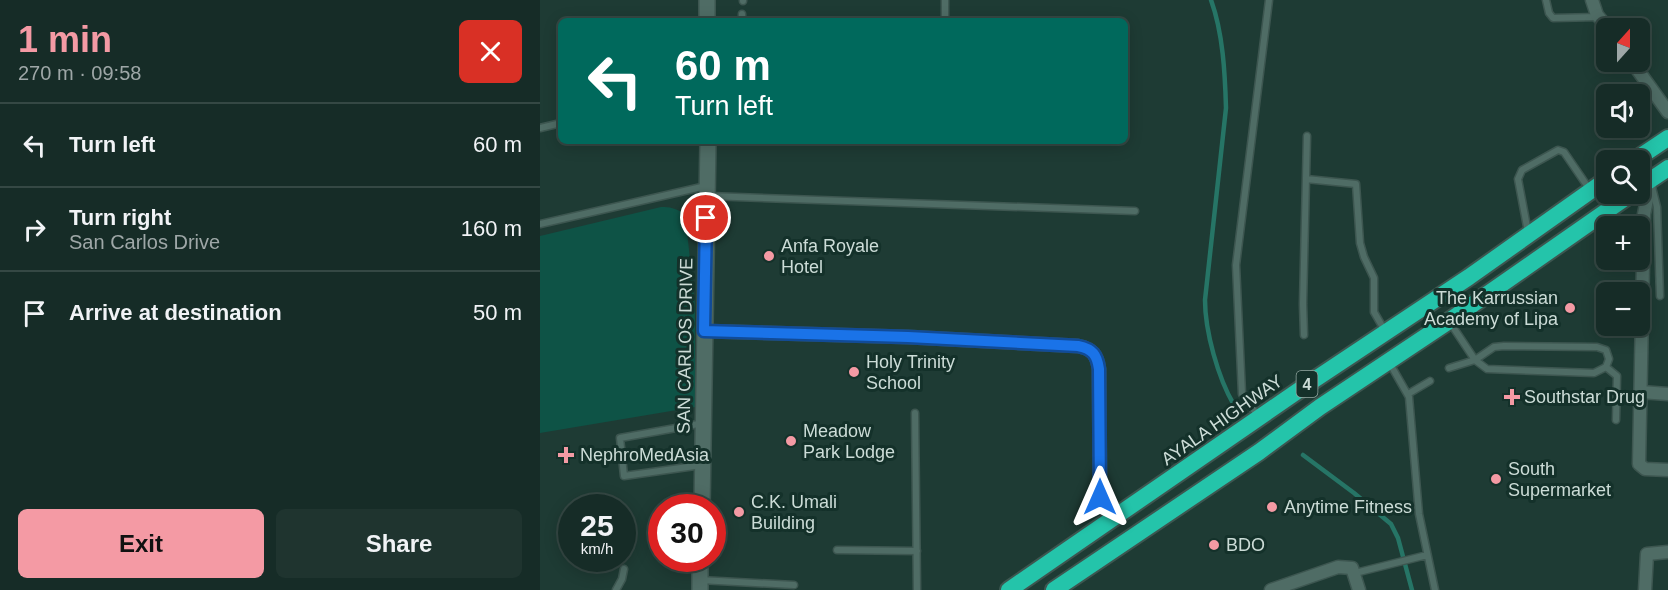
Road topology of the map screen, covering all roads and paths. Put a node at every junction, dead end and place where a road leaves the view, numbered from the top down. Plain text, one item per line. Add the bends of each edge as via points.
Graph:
1 (707, 0) edge
2 (945, 0) edge
3 (1269, 0) edge
4 (1546, 0) edge
5 (1592, 0) edge
6 (1599, 17) joint
7 (707, 18) edge
8 (945, 18) edge
9 (1639, 72) edge
10 (1668, 112) edge
11 (558, 124) edge
12 (540, 128) edge
13 (1307, 135) dead end
14 (1668, 138) edge
15 (708, 144) edge
16 (1650, 150) edge
17 (1668, 168) edge
18 (1650, 176) edge
19 (1306, 179) junction
20 (1596, 187) edge
21 (1650, 188) edge
22 (707, 191) junction
23 (1591, 191) junction
24 (1617, 204) edge
25 (1646, 204) edge
26 (1135, 211) dead end
27 (540, 224) edge
28 (1528, 235) junction
29 (1660, 296) dead end
30 (1449, 321) junction
31 (704, 331) junction
32 (1386, 333) junction
33 (1304, 335) dead end
34 (1475, 360) junction
35 (1389, 361) junction
36 (1606, 367) junction
37 (1449, 368) dead end
38 (1430, 381) dead end
39 (1641, 392) junction
40 (1408, 394) junction
41 (1668, 394) edge
42 (915, 413) dead end
43 (1259, 418) junction
44 (1616, 420) dead end
45 (704, 423) junction
46 (1243, 429) junction
47 (1259, 452) junction
48 (704, 464) junction
49 (1668, 470) edge
50 (703, 494) edge
51 (1112, 518) junction
52 (837, 550) dead end
53 (917, 551) junction
54 (1668, 552) edge
55 (1426, 555) junction
56 (623, 572) edge
57 (1355, 573) junction
58 (700, 585) edge
59 (794, 585) dead end
60 (616, 590) edge
61 (917, 590) edge
62 (1009, 590) edge
63 (1054, 590) edge
64 (1271, 590) edge
65 (1359, 590) edge
66 (1435, 590) edge
67 (1645, 590) edge

1 - 7 street
2 - 8 lane
3 - 43 lane via 1236,265 1242,394
4 - 6 lane via 1553,18
5 - 6 street
9 - 10 street
11 - 12 lane
13 - 19 lane
14 - 16 highway
15 - 22 street, SAN CARLOS DRIVE
17 - 18 highway
19 - 32 lane via 1356,184 1360,243 1374,278 1374,312
19 - 33 lane
20 - 23 highway, AYALA HIGHWAY / 4
21 - 29 lane via 1657,207
22 - 26 lane
22 - 27 lane
22 - 31 street, SAN CARLOS DRIVE
23 - 28 highway, AYALA HIGHWAY / 4
23 - 28 lane via 1564,152 1558,150 1522,170 1518,178
24 - 30 highway, 4
25 - 39 street
28 - 32 highway, AYALA HIGHWAY / 4
30 - 34 lane
30 - 35 highway, 4
31 - 45 street, SAN CARLOS DRIVE
31 - 51 street via 908,337 1089,348 1098,357 1099,369 1100,497
32 - 43 highway, AYALA HIGHWAY / 4
34 - 36 lane via 1491,370 1594,373
34 - 36 lane via 1496,346 1597,347 1608,354
34 - 37 lane
35 - 40 lane
35 - 47 highway, 4
36 - 44 lane via 1617,376
38 - 40 lane
39 - 41 street
39 - 49 street via 1639,464 1646,469
40 - 55 lane
42 - 53 lane
43 - 46 highway, AYALA HIGHWAY / 4
45 - 48 street, SAN CARLOS DRIVE
45 - 48 lane via 620,438 624,476
46 - 47 highway
46 - 51 highway, AYALA HIGHWAY / 4
47 - 63 highway, 4
48 - 50 street, SAN CARLOS DRIVE
51 - 62 highway, AYALA HIGHWAY / 4
52 - 53 lane
53 - 61 lane
54 - 67 street via 1647,554
55 - 57 lane
55 - 66 lane
56 - 60 lane
57 - 64 street via 1352,568 1338,567
57 - 65 street
58 - 59 lane

